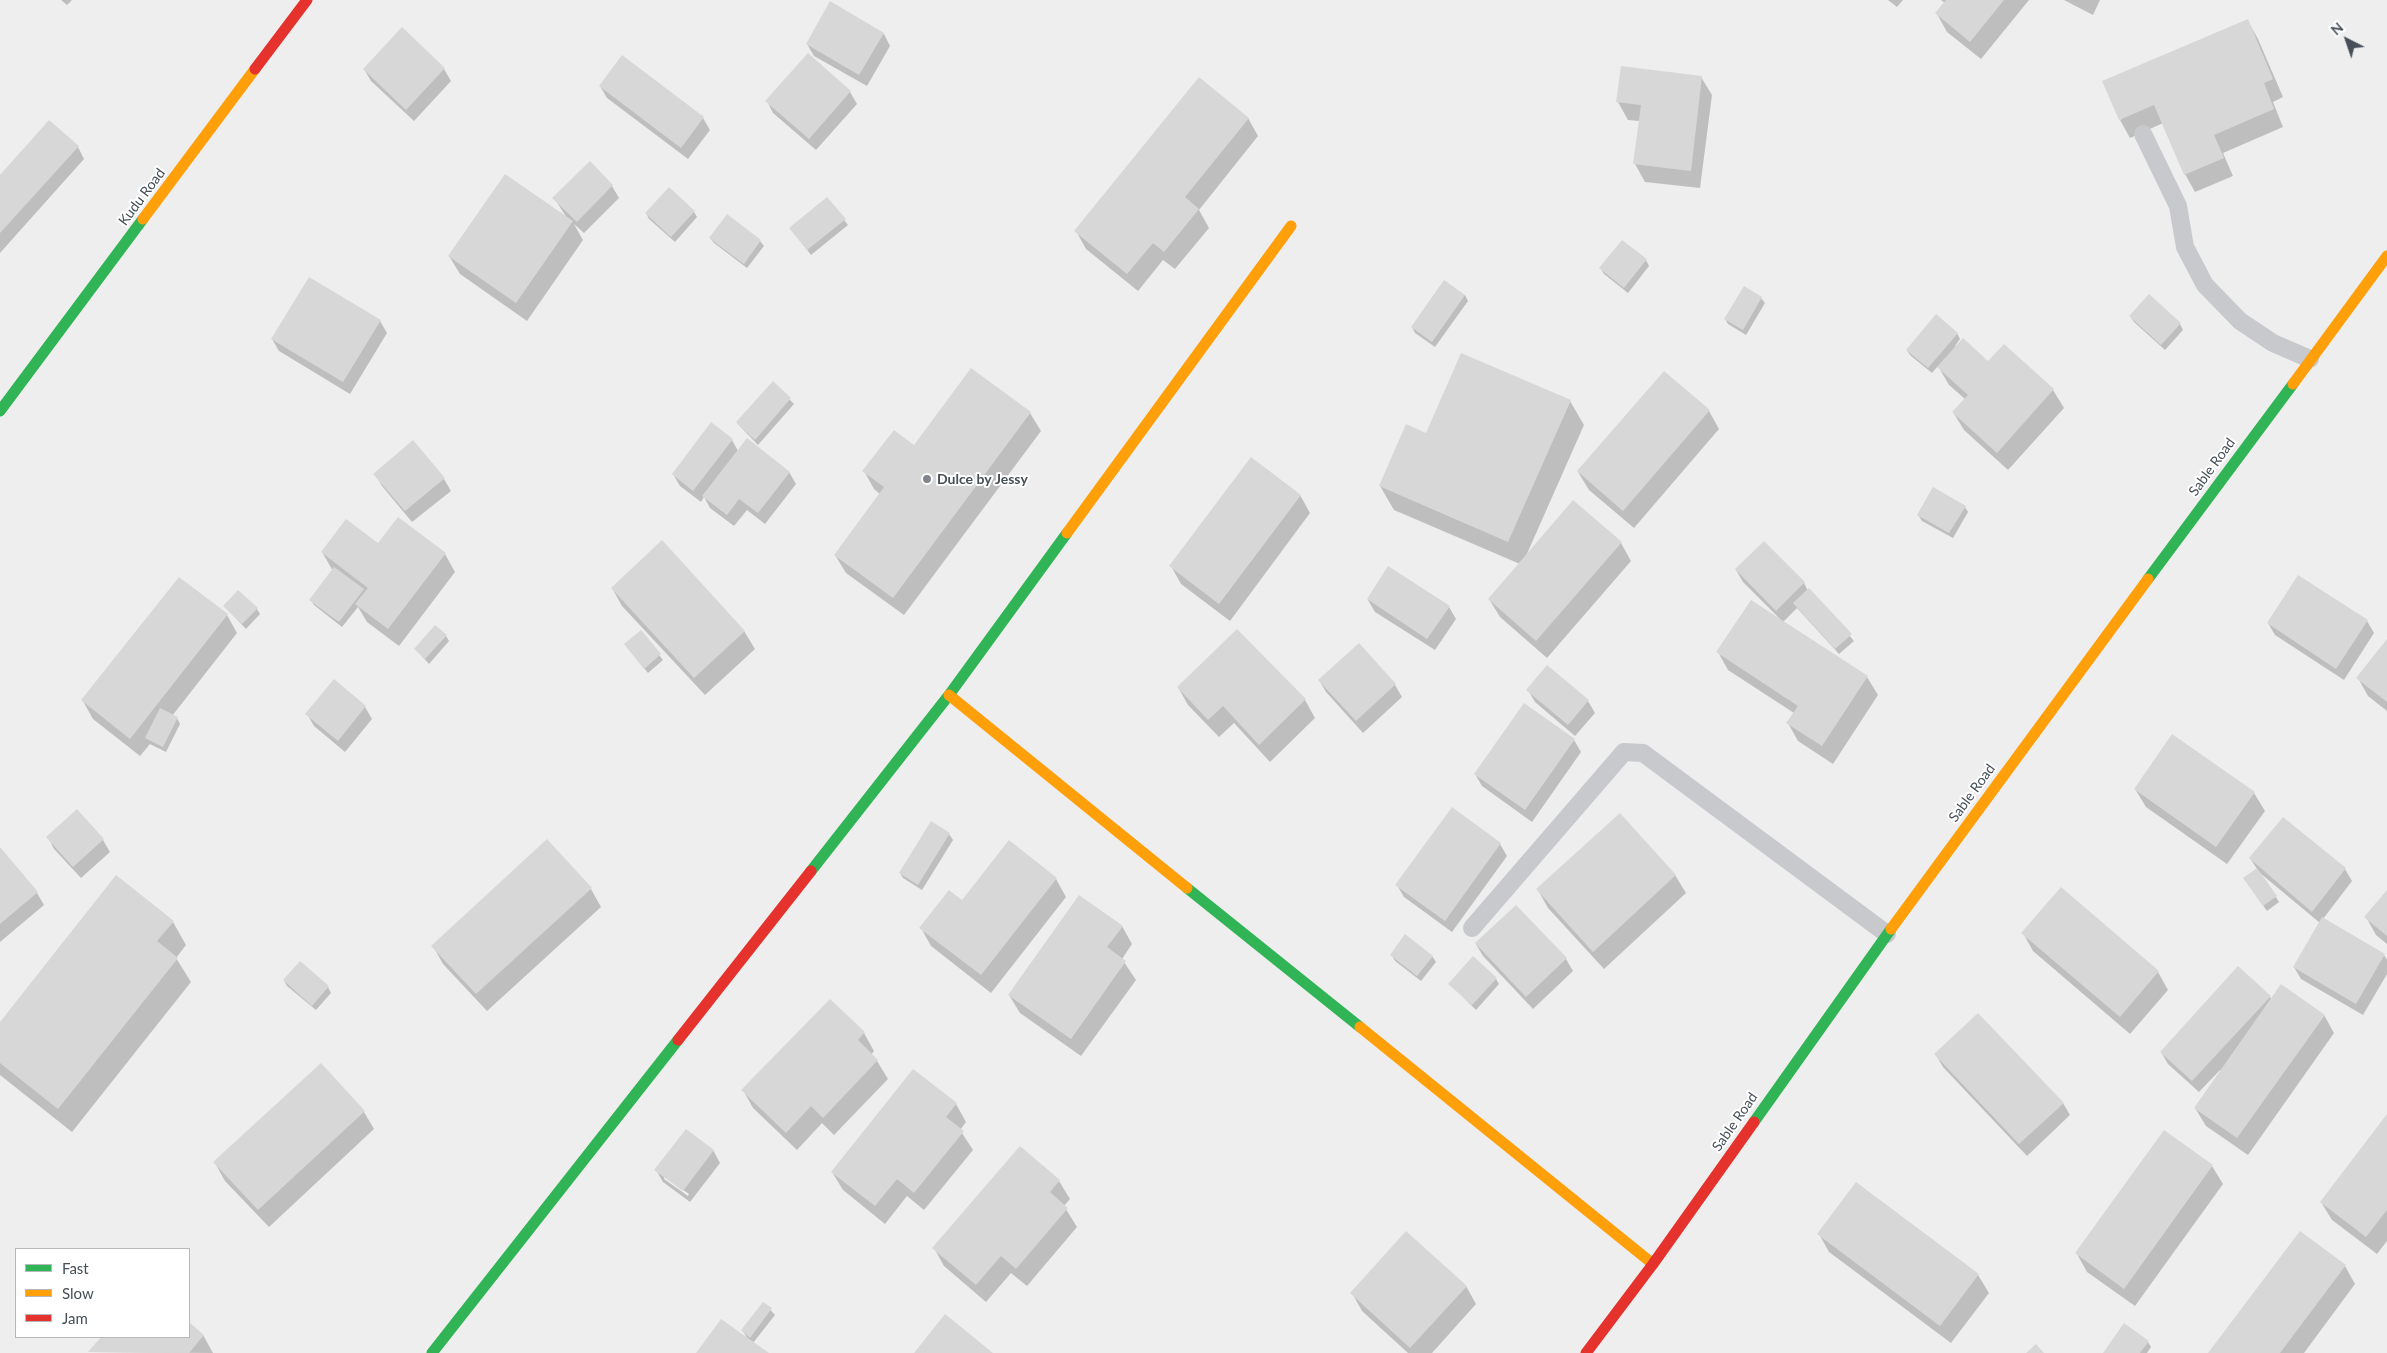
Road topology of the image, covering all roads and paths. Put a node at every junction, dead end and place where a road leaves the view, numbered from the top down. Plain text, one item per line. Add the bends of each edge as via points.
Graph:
1 (307, 0) edge
2 (2144, 134) dead end
3 (1291, 226) dead end
4 (2387, 256) edge
5 (2310, 359) junction
6 (0, 411) edge
7 (949, 695) junction
8 (1472, 928) dead end
9 (1887, 934) junction
10 (1653, 1264) junction
11 (432, 1353) edge
12 (1586, 1353) edge

1 - 6 street, Kudu Road
2 - 5 lane via 2178,206 2185,247 2205,285 2240,321 2273,343
3 - 7 street
4 - 5 street, Sable Road
5 - 9 street, Sable Road
7 - 10 street
7 - 11 street
8 - 9 lane via 1624,752 1644,753
9 - 10 street, Sable Road
10 - 12 street, Sable Road

